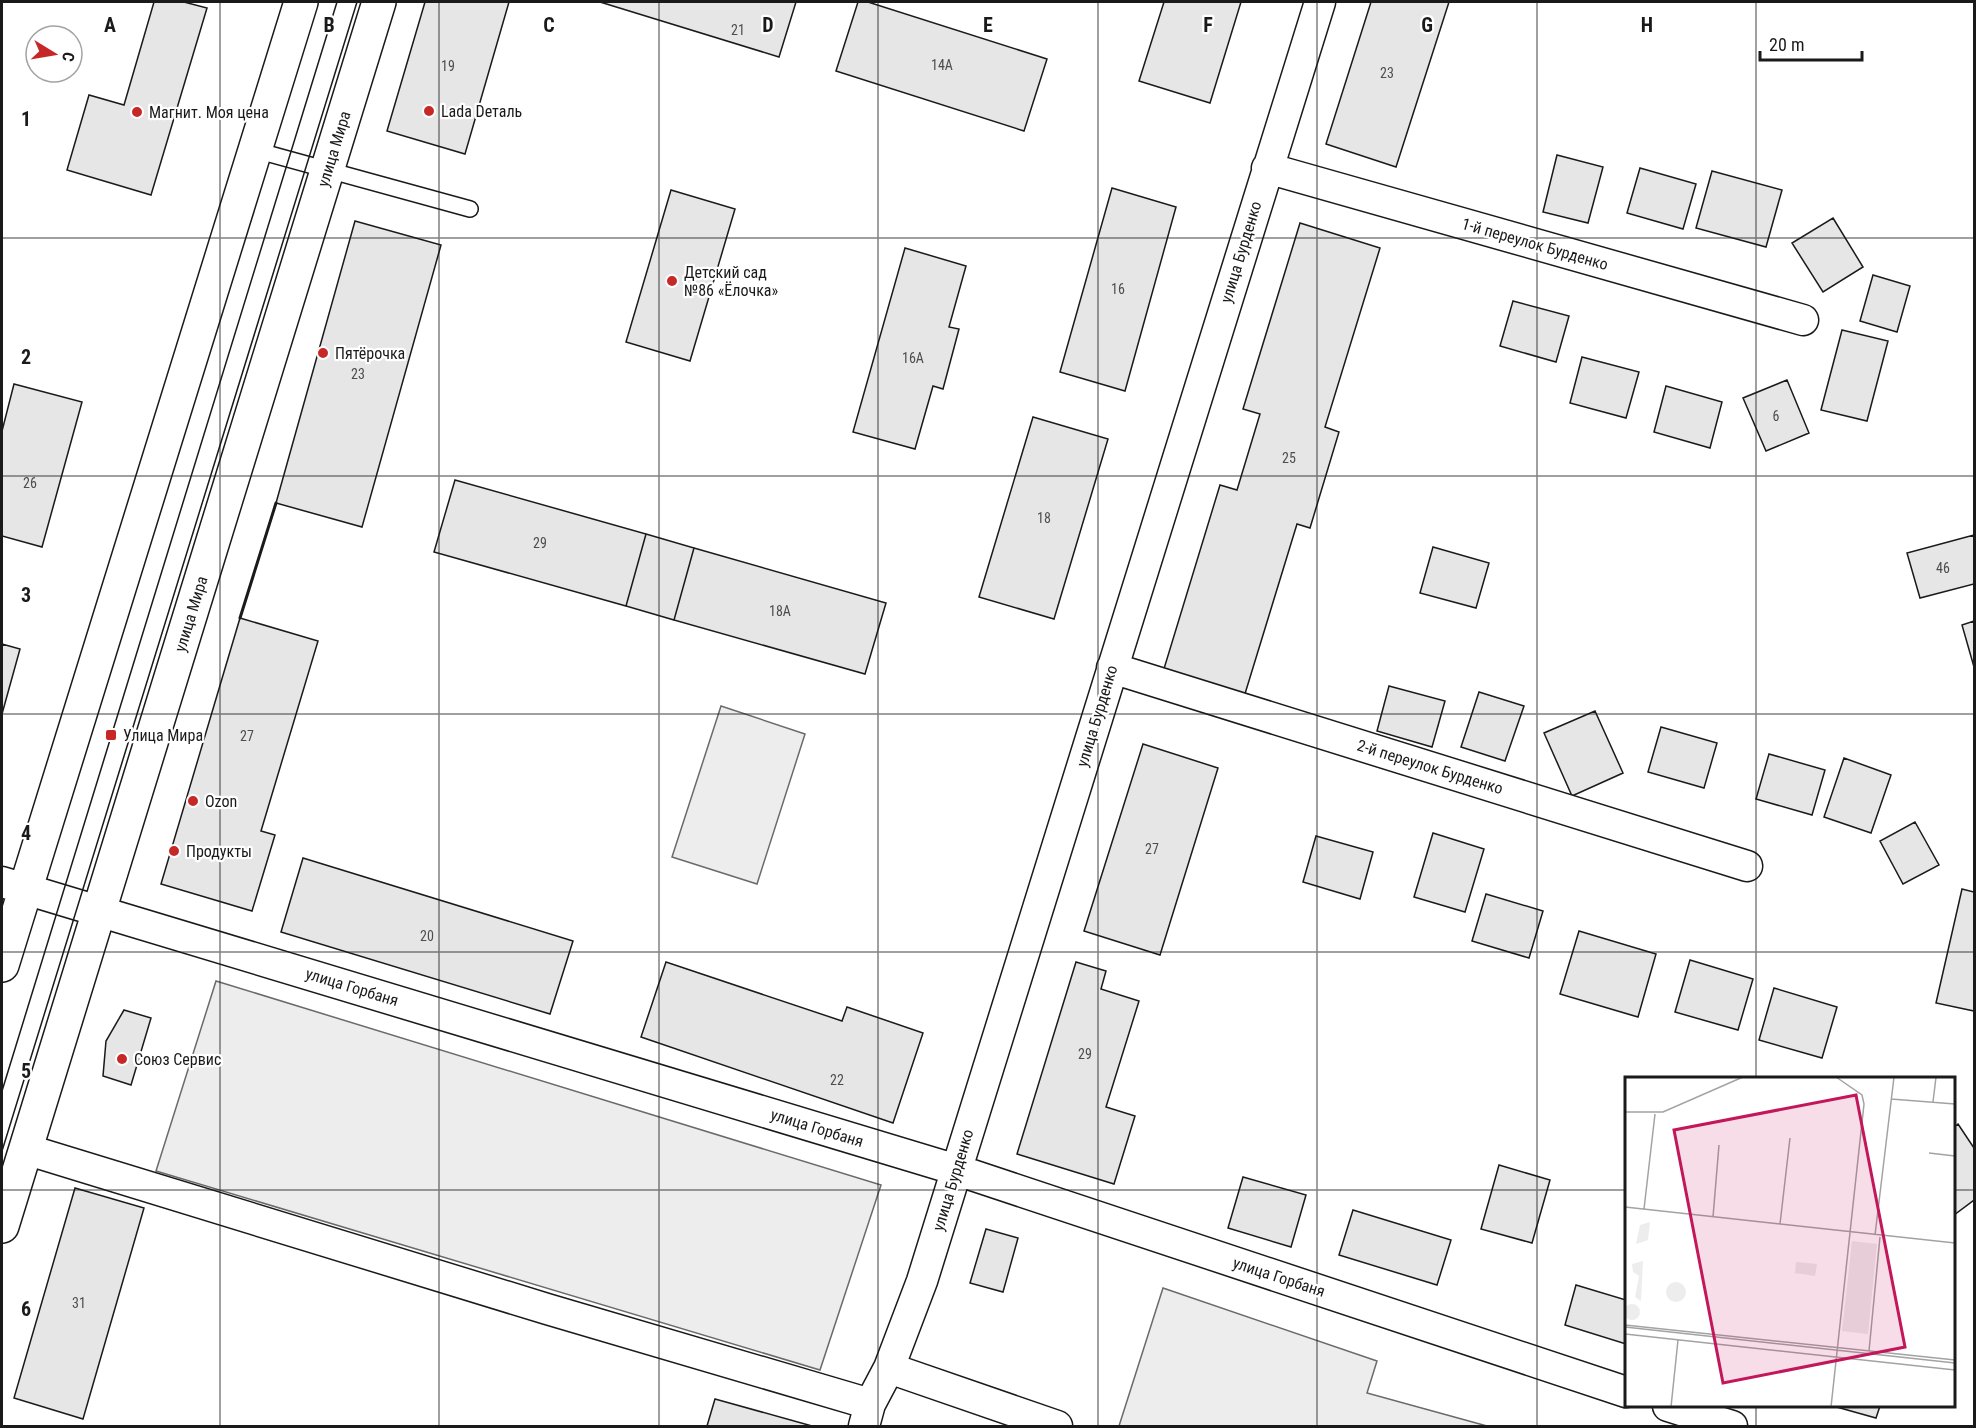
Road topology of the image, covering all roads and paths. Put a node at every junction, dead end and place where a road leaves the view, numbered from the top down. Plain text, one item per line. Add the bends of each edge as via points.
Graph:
1 (301, 2) edge
2 (379, 2) edge
3 (1320, 2) edge
4 (255, 150) junction
5 (1267, 168) junction
6 (327, 170) junction
7 (470, 209) dead end
8 (1803, 320) dead end
9 (1112, 668) junction
10 (1747, 866) dead end
11 (13, 885) edge
12 (99, 910) junction
13 (2, 965) edge
14 (25, 1149) junction
15 (957, 1170) junction
16 (2, 1226) edge
17 (889, 1368) junction
18 (1625, 1392) edge
19 (1671, 1407) edge
20 (867, 1415) edge
21 (1057, 1426) edge
22 (1731, 1426) edge

1 - 4 street
2 - 6 street, улица Мира
3 - 5 street, улица Бурденко
4 - 6 lane
4 - 11 street
5 - 8 street, 1-й переулок Бурденко
5 - 9 street, улица Бурденко
6 - 7 lane
6 - 12 street, улица Мира
9 - 10 street, 2-й переулок Бурденко
9 - 15 street, улица Бурденко
11 - 12 street, улица Горбаня
11 - 13 street
12 - 14 street, улица Мира
12 - 15 street, улица Горбаня
14 - 16 street, улица Мира
14 - 20 street via 547,1309
15 - 17 street, улица Бурденко
15 - 18 street, улица Горбаня
17 - 20 street, улица Бурденко
17 - 21 street
19 - 22 street

